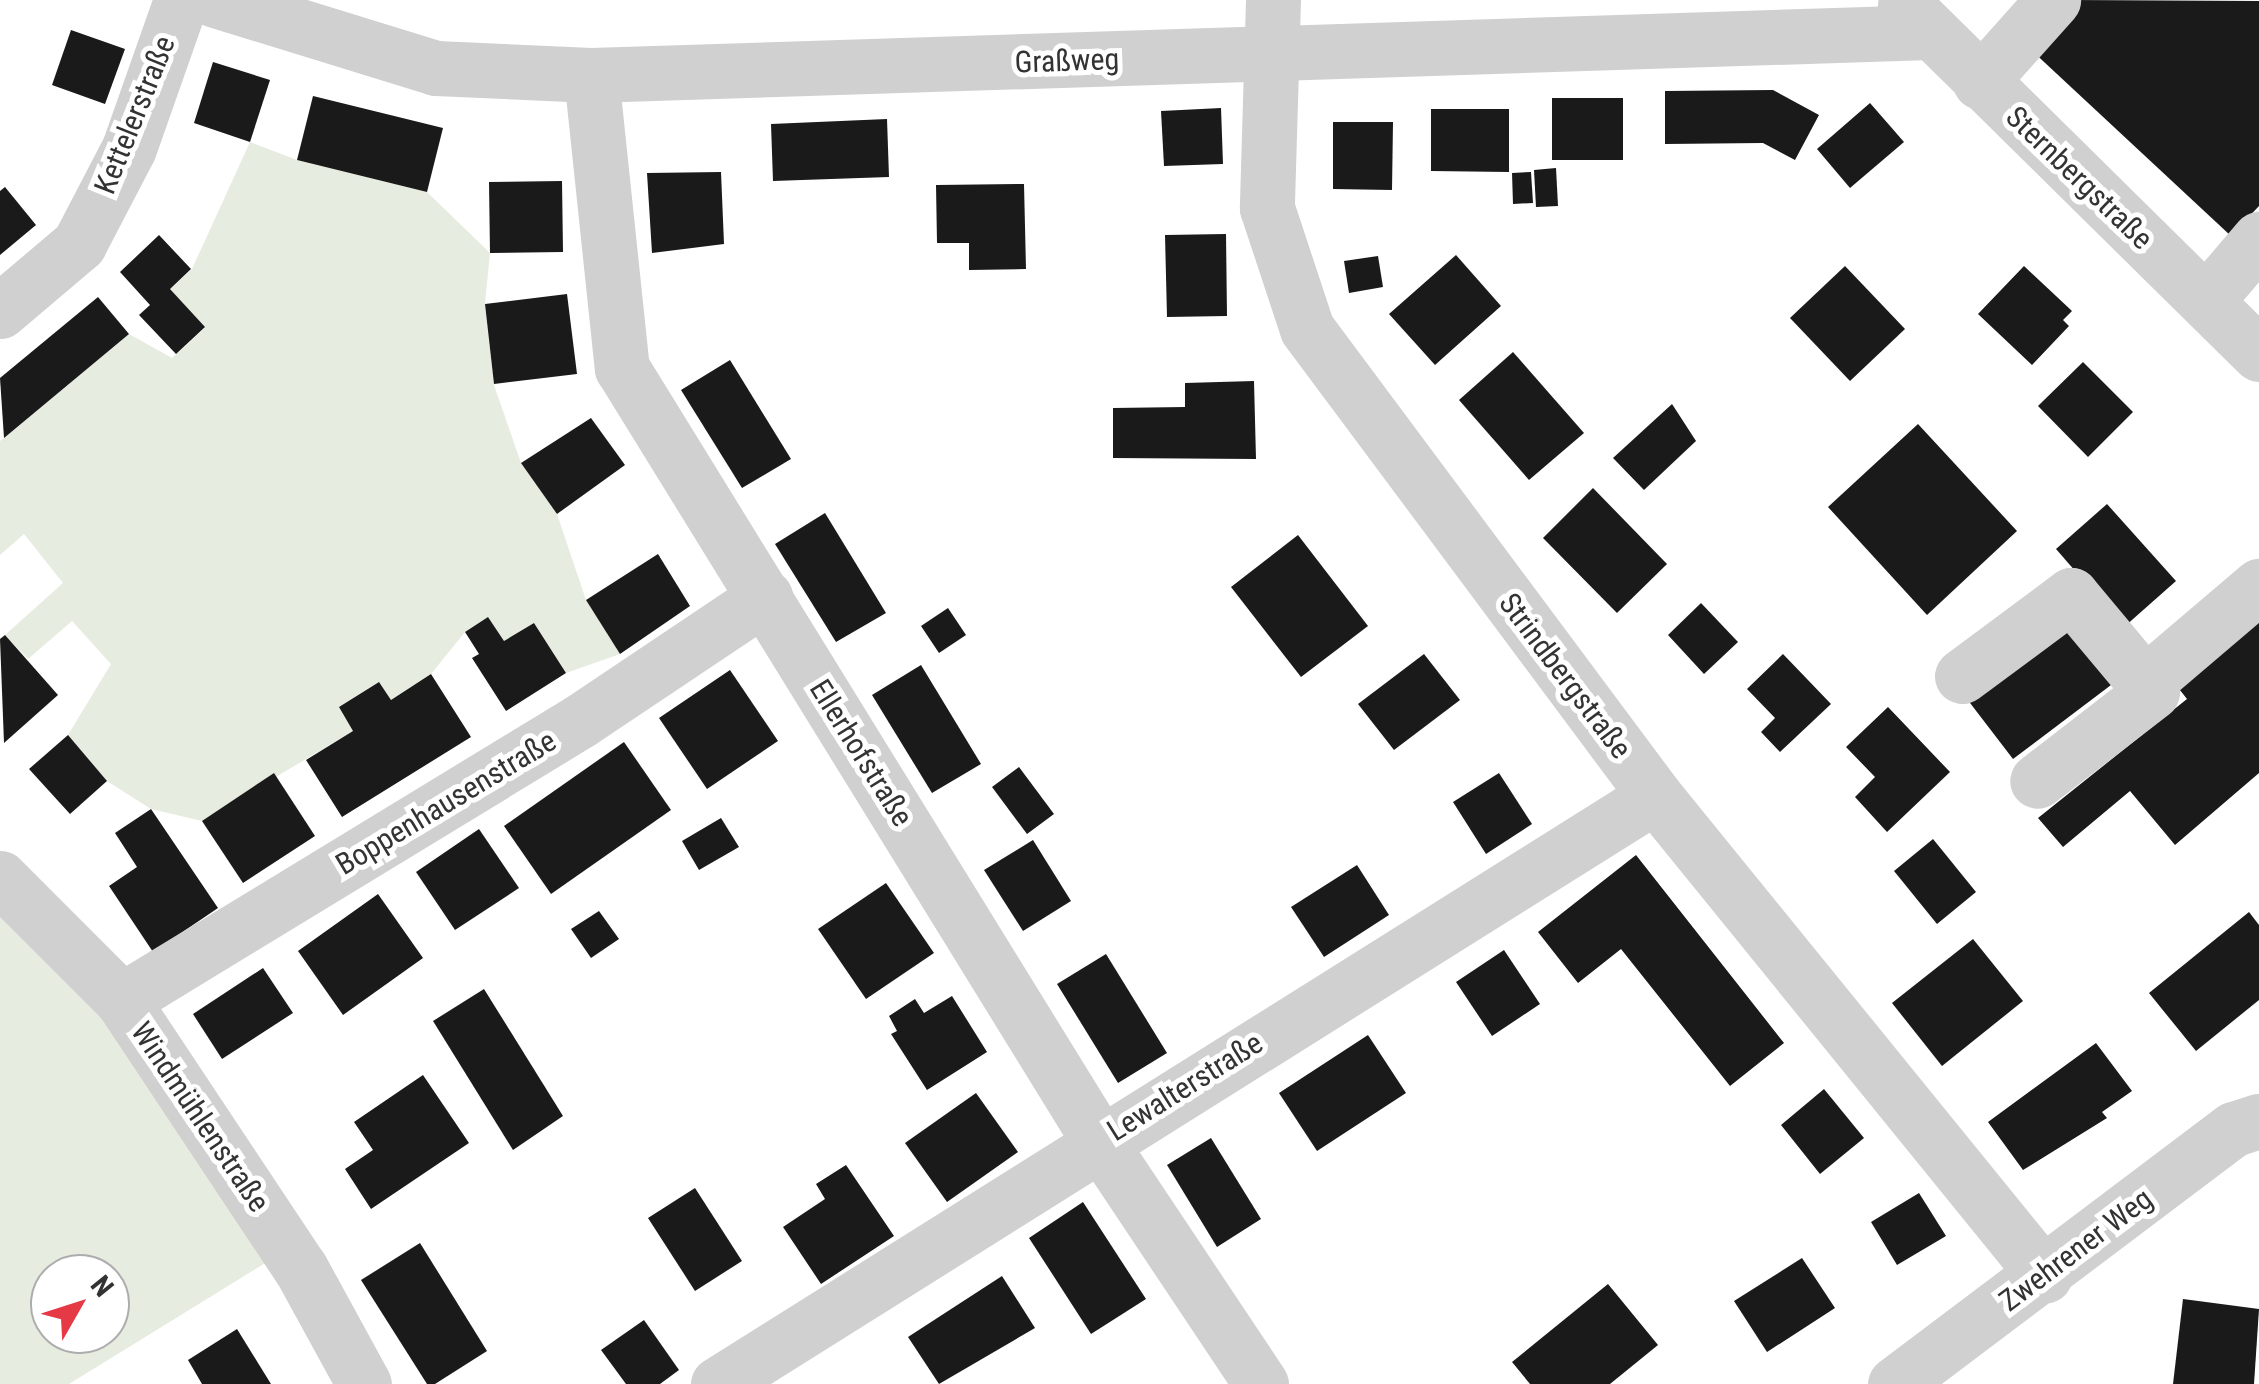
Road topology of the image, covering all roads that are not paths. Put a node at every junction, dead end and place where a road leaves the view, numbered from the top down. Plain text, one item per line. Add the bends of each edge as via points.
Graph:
1 (181, 0) edge
2 (216, 0) edge
3 (1274, 0) edge
4 (2054, 0) edge
5 (1930, 11) edge
6 (1276, 55) junction
7 (592, 76) junction
8 (1980, 82) junction
9 (2259, 239) edge
10 (2206, 300) junction
11 (0, 311) edge
12 (2259, 354) edge
13 (2259, 586) edge
14 (765, 597) junction
15 (1962, 676) dead end
16 (2145, 683) junction
17 (2037, 781) dead end
18 (1655, 796) junction
19 (0, 878) edge
20 (122, 1000) junction
21 (2259, 1122) edge
22 (1099, 1140) junction
23 (2045, 1276) junction
24 (364, 1384) edge
25 (718, 1384) edge
26 (1262, 1384) edge
27 (1895, 1384) edge

1 - 11 street, Kettelerstraße via 129,148 78,244
2 - 7 street, Graßweg via 436,68
3 - 6 street, Strindbergstraße
4 - 8 street
5 - 6 street, Graßweg
5 - 8 street, Sternbergstraße
6 - 7 street, Graßweg
6 - 18 street, Strindbergstraße via 1267,208 1307,329
7 - 14 street, Ellerhofstraße via 622,368
8 - 10 street, Sternbergstraße
9 - 10 street
10 - 12 street, Sternbergstraße
13 - 16 street
14 - 20 street, Boppenhausenstraße via 580,721
14 - 22 street, Ellerhofstraße
15 - 16 street via 2070,595
16 - 17 street via 2152,692
18 - 22 street, Lewalterstraße
18 - 23 street, Strindbergstraße
19 - 20 street, Windmühlenstraße
20 - 24 street, Windmühlenstraße via 301,1269
21 - 23 street, Zwehrener Weg via 2234,1129
22 - 25 street, Lewalterstraße
22 - 26 street, Ellerhofstraße
23 - 27 street, Zwehrener Weg

